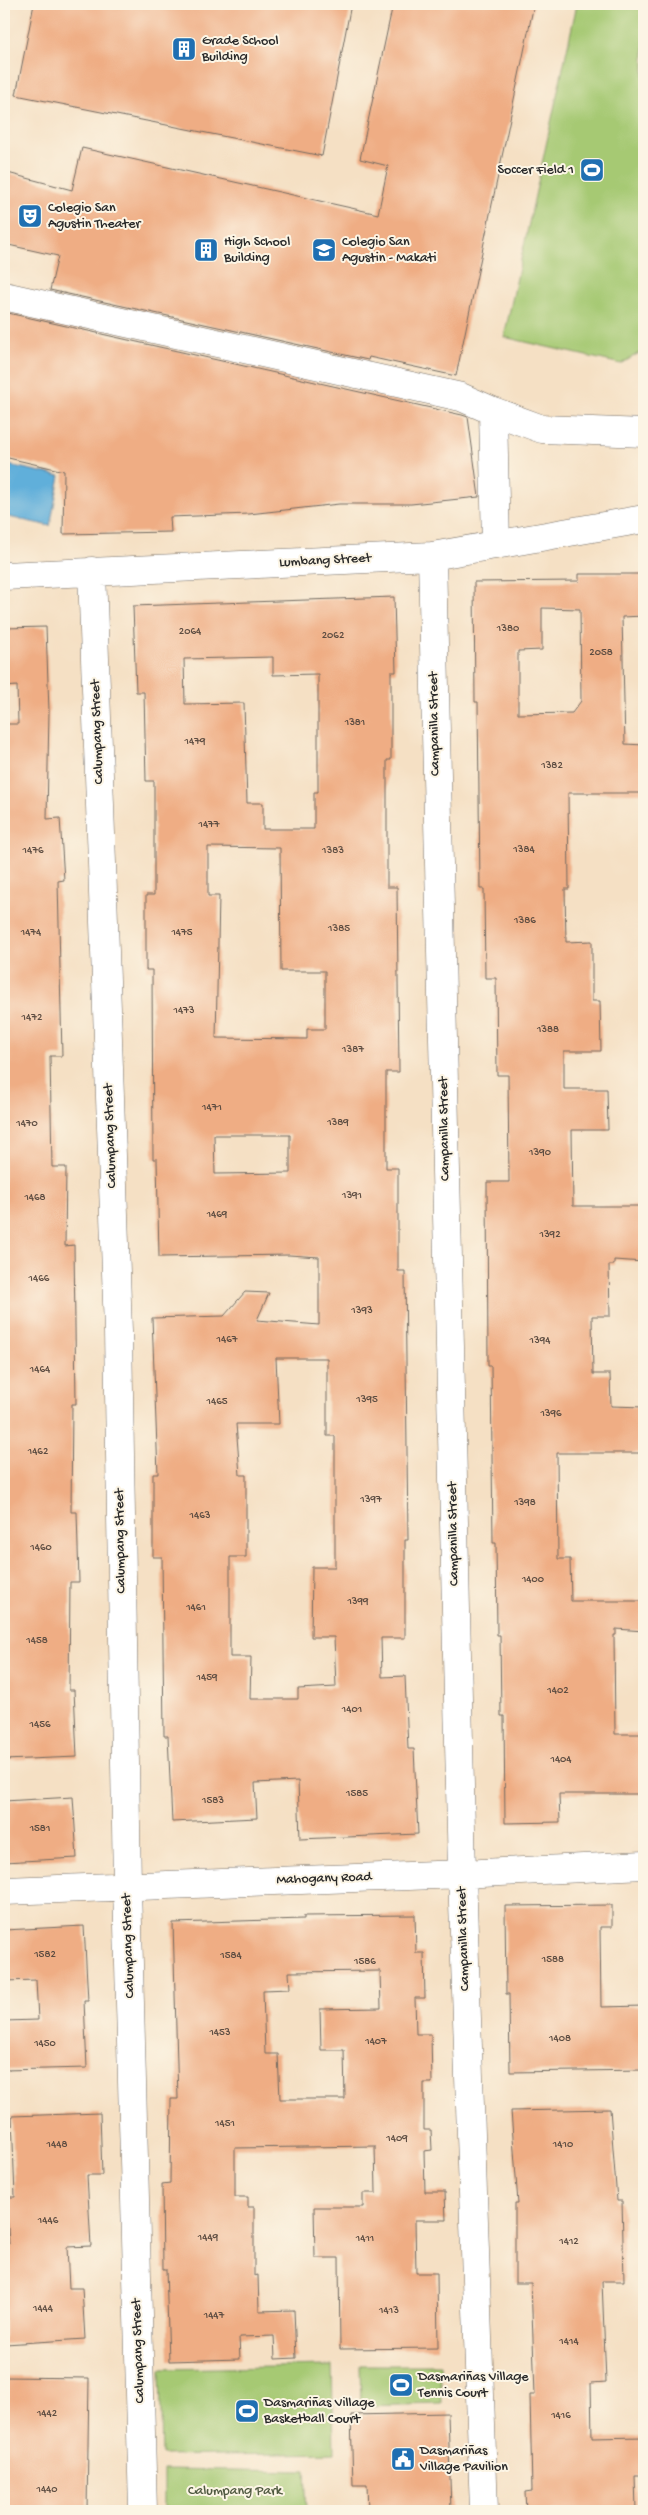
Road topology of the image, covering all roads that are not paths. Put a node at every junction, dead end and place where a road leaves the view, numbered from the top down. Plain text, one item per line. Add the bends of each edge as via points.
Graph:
1 (4, 296) edge
2 (492, 411) junction
3 (644, 433) edge
4 (644, 518) edge
5 (496, 545) junction
6 (432, 556) junction
7 (92, 571) junction
8 (4, 576) edge
9 (644, 1865) edge
10 (462, 1874) junction
11 (127, 1886) junction
12 (4, 1891) edge
13 (144, 2511) edge
14 (484, 2511) edge

1 - 2 street via 461,397
2 - 3 street via 542,430
2 - 5 street
4 - 5 street, Lumbang Street
5 - 6 street, Lumbang Street
6 - 7 street, Lumbang Street
6 - 10 street, Campanilla Street
7 - 8 street, Lumbang Street
7 - 11 street, Calumpang Street via 118,1331
9 - 10 street, Mahogany Road
10 - 11 street, Mahogany Road
10 - 14 street, Campanilla Street
11 - 12 street, Mahogany Road
11 - 13 street, Calumpang Street

